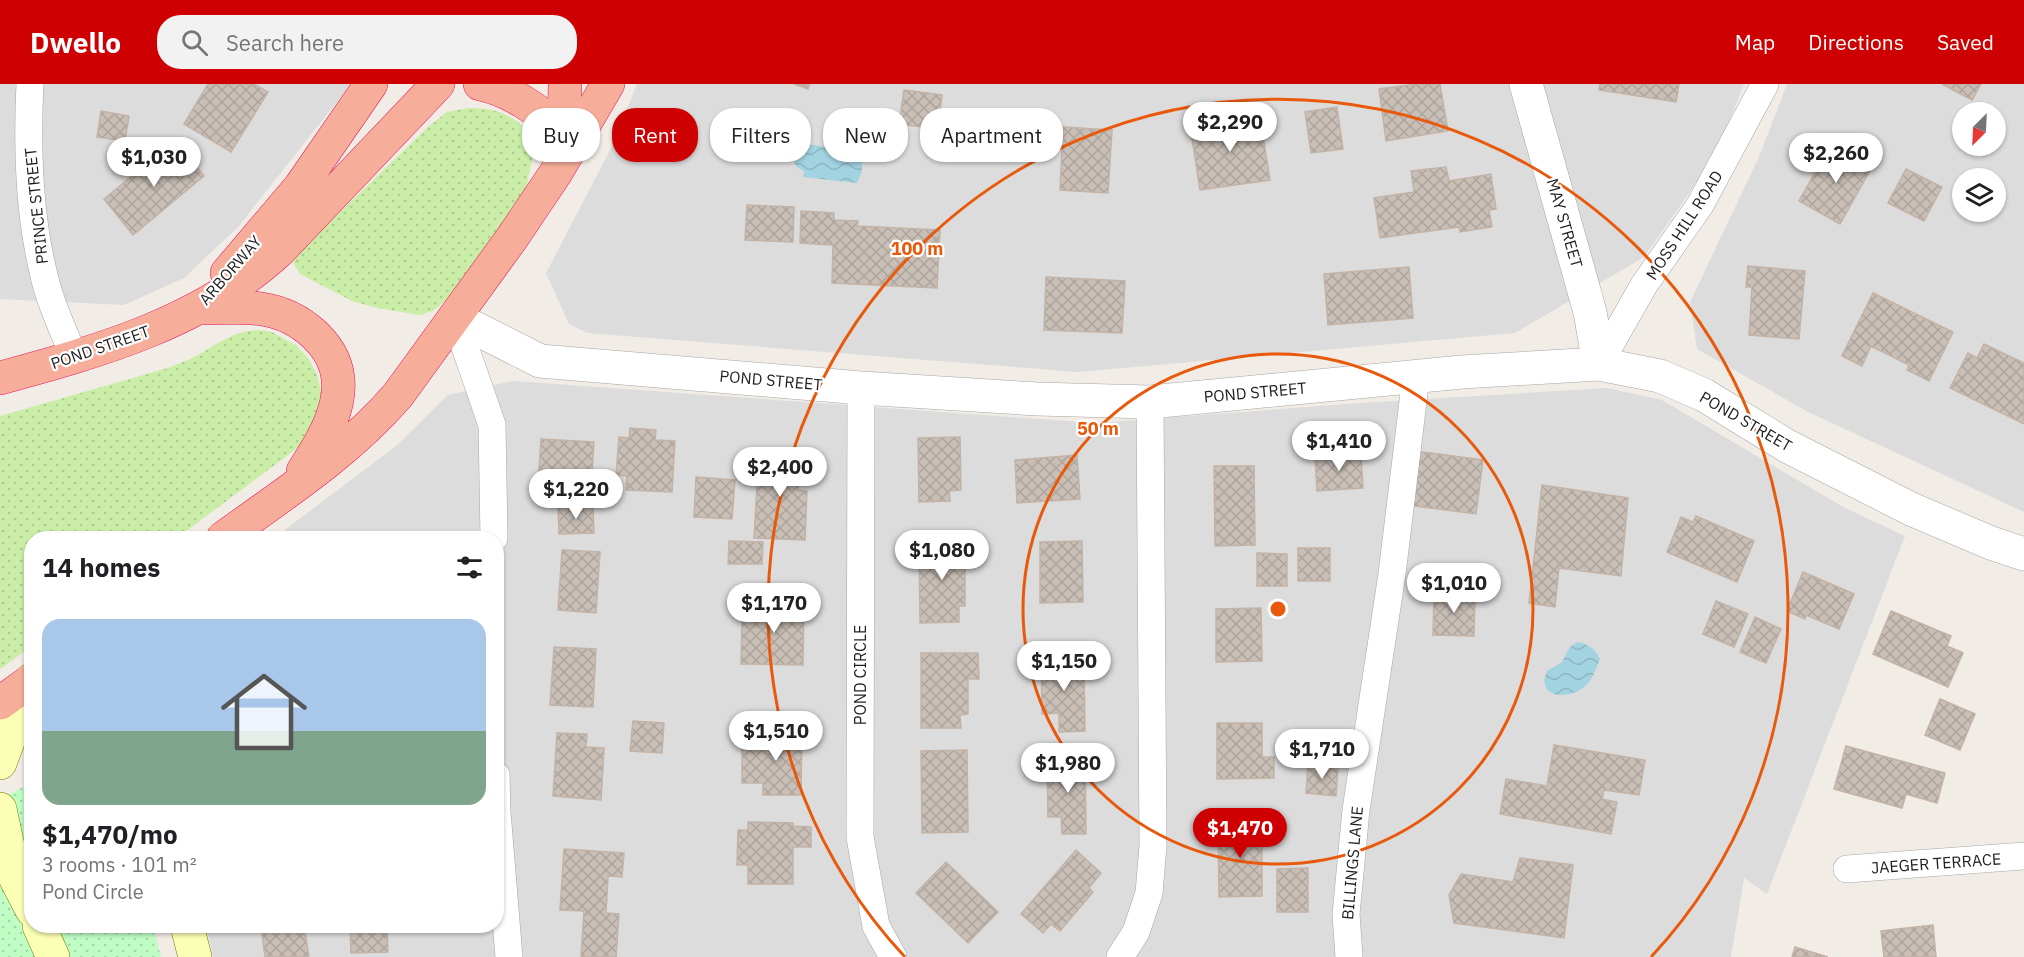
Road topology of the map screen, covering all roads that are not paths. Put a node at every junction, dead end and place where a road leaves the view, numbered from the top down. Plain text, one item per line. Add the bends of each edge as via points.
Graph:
1 (30, 84) edge
2 (371, 84) edge
3 (438, 84) edge
4 (480, 84) edge
5 (566, 84) edge
6 (608, 84) edge
7 (1526, 84) edge
8 (1765, 84) edge
9 (532, 108) edge
10 (566, 108) edge
11 (554, 162) edge
12 (532, 208) junction
13 (196, 308) junction
14 (455, 318) junction
15 (74, 357) junction
16 (1599, 364) junction
17 (1416, 376) junction
18 (0, 378) edge
19 (861, 388) junction
20 (1150, 402) junction
21 (293, 487) junction
22 (233, 531) edge
23 (494, 531) edge
24 (2024, 554) edge
25 (24, 685) edge
26 (24, 699) edge
27 (0, 703) edge
28 (0, 763) edge
29 (0, 809) edge
30 (0, 853) edge
31 (2024, 856) edge
32 (1847, 869) dead end
33 (24, 893) edge
34 (24, 894) edge
35 (504, 897) edge
36 (42, 933) edge
37 (189, 933) edge
38 (53, 957) edge
39 (195, 957) edge
40 (509, 957) edge
41 (893, 957) edge
42 (1120, 957) edge
43 (1349, 957) edge

1 - 15 street, PRINCE STREET via 31,168 39,252 51,300
2 - 13 highway, ARBORWAY via 300,187
3 - 13 highway, ARBORWAY via 274,255 246,278
4 - 9 highway via 494,87
5 - 10 highway
6 - 12 highway
7 - 16 street, MAY STREET via 1590,312
8 - 16 street, MOSS HILL ROAD via 1700,205 1644,285
11 - 12 highway
12 - 14 highway
13 - 15 highway, POND STREET via 130,339
13 - 21 highway via 262,309 289,317 324,344 336,364 339,388 333,416 323,440
14 - 19 street, POND STREET via 540,361
14 - 21 highway via 381,413 346,447
14 - 23 street via 492,425
15 - 18 highway, POND STREET
16 - 17 street, POND STREET
16 - 24 street, POND STREET via 1660,376 1704,395 1787,446 1911,509
17 - 20 street, POND STREET
17 - 43 street, BILLINGS LANE via 1392,574 1356,810 1346,914
19 - 20 street, POND STREET
19 - 41 street, POND CIRCLE via 860,837 876,926
20 - 42 street via 1153,846 1149,893 1136,932
21 - 22 highway
25 - 27 highway
26 - 28 main road
29 - 33 main road
30 - 34 main road
31 - 32 street, JAEGER TERRACE
35 - 40 street
36 - 38 main road
37 - 39 main road

